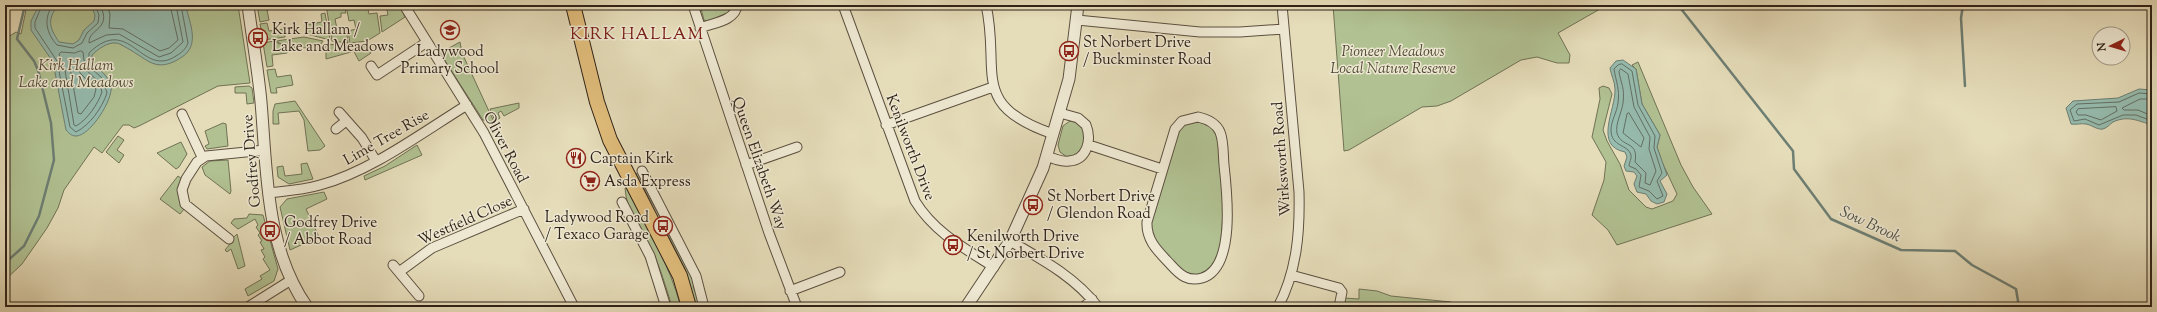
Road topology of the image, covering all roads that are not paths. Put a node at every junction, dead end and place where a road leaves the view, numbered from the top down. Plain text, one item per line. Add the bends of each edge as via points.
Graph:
1 (248, 5) edge
2 (404, 5) edge
3 (573, 5) edge
4 (693, 5) edge
5 (737, 5) edge
6 (843, 5) edge
7 (986, 5) edge
8 (1078, 5) edge
9 (1282, 5) edge
10 (1077, 20) junction
11 (700, 28) junction
12 (1284, 29) junction
13 (428, 42) junction
14 (370, 66) dead end
15 (993, 87) junction
16 (467, 105) junction
17 (339, 112) dead end
18 (1060, 113) junction
19 (182, 114) dead end
20 (346, 121) junction
21 (886, 125) junction
22 (336, 129) dead end
23 (1053, 134) junction
24 (1089, 145) junction
25 (797, 147) dead end
26 (265, 150) junction
27 (1047, 156) junction
28 (202, 157) junction
29 (376, 161) junction
30 (746, 164) junction
31 (1162, 169) junction
32 (646, 175) dead end
33 (268, 193) junction
34 (622, 208) dead end
35 (524, 209) junction
36 (230, 239) dead end
37 (1010, 242) junction
38 (994, 267) junction
39 (840, 272) dead end
40 (1291, 275) junction
41 (291, 280) junction
42 (790, 291) junction
43 (419, 296) dead end
44 (1092, 299) junction
45 (248, 307) edge
46 (307, 307) edge
47 (574, 307) edge
48 (666, 307) edge
49 (689, 307) edge
50 (704, 307) edge
51 (797, 307) edge
52 (966, 307) edge
53 (1084, 307) edge
54 (1098, 307) edge
55 (1278, 307) edge
56 (1339, 307) edge

1 - 26 street, Godfrey Drive via 260,89
2 - 13 street, Oliver Road
3 - 49 main road via 602,119 610,140 680,276
4 - 11 street, Queen Elizabeth Way
5 - 11 street via 731,16
6 - 21 street, Kenilworth Drive
7 - 15 street
8 - 10 street
9 - 12 street, Wirksworth Road
10 - 12 street via 1200,32
10 - 18 street via 1069,79
11 - 30 street, Queen Elizabeth Way
12 - 40 street, Wirksworth Road via 1300,199 1300,230
13 - 14 street via 377,75
13 - 16 street, Oliver Road
15 - 21 street
15 - 23 street via 1001,103 1016,118
16 - 29 street, Lime Tree Rise
16 - 35 street, Oliver Road
17 - 20 street
18 - 23 street
18 - 24 street via 1078,118 1086,125
19 - 28 street
20 - 22 street
20 - 29 street via 362,138
21 - 38 street, Kenilworth Drive via 915,201 928,220 937,230
23 - 27 street
24 - 27 street via 1083,154 1073,161
24 - 31 street
25 - 30 street
26 - 28 street
26 - 33 street, Godfrey Drive
27 - 37 street via 1031,199
28 - 36 street via 186,179 182,190 183,199 190,208
29 - 33 street, Lime Tree Rise via 356,172 321,185
30 - 42 street, Queen Elizabeth Way
31 - 31 street via 1176,129 1182,121 1198,117 1210,121 1217,127 1221,137 1225,172 1227,228 1219,263 1213,272 1204,277 1193,279 1182,276 1148,237 1148,215
32 - 50 street via 701,288
33 - 41 street, Godfrey Drive via 278,244
34 - 48 street via 650,256
35 - 43 street, Westfield Close via 432,248 396,268
35 - 47 street, Oliver Road
37 - 38 street
37 - 44 street via 1062,272
38 - 52 street
39 - 42 street
40 - 55 street, Wirksworth Road
40 - 56 street via 1339,288 1342,292
41 - 45 street
41 - 46 street, Godfrey Drive
42 - 51 street, Queen Elizabeth Way
44 - 53 street
44 - 54 street

